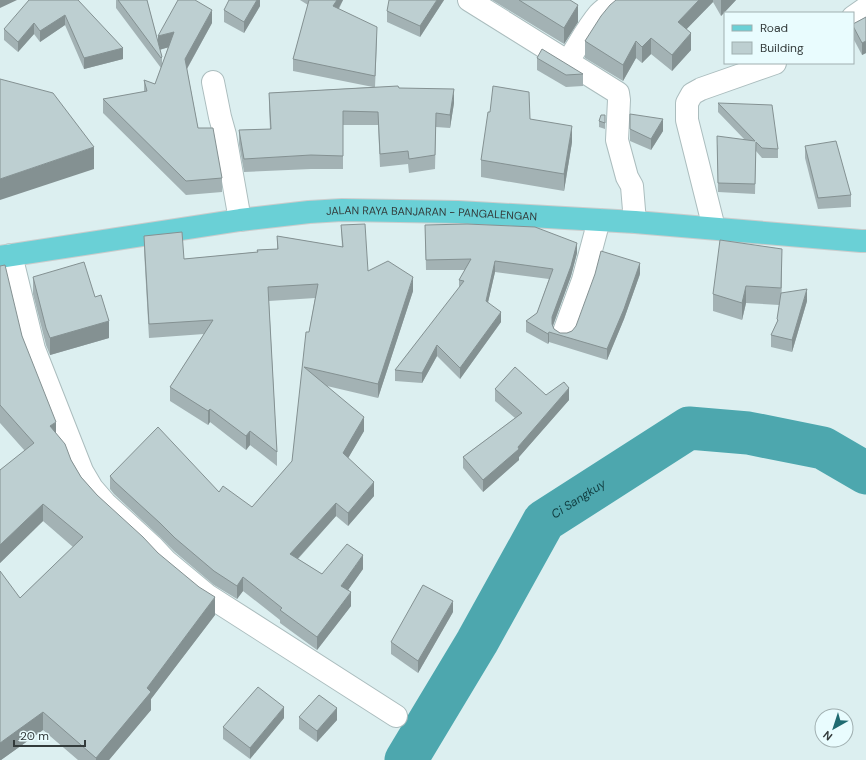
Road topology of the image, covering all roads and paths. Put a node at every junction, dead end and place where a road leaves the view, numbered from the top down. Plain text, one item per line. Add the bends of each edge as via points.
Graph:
1 (469, 0) edge
2 (620, 0) edge
3 (866, 8) edge
4 (854, 16) edge
5 (568, 61) junction
6 (772, 64) edge
7 (213, 82) dead end
8 (240, 220) junction
9 (599, 220) junction
10 (635, 222) junction
11 (712, 228) junction
12 (866, 241) edge
13 (6, 256) edge
14 (564, 332) edge
15 (396, 716) dead end

1 - 5 street
2 - 5 street via 600,14
3 - 4 street
5 - 10 street via 618,93 617,140 632,186
6 - 11 street via 701,89 692,94 687,103 687,120
7 - 8 street via 226,135
8 - 9 main road, JALAN RAYA BANJARAN - PANGALENGAN via 342,210 458,212
8 - 13 main road, JALAN RAYA BANJARAN - PANGALENGAN
9 - 10 main road, JALAN RAYA BANJARAN - PANGALENGAN
9 - 14 street via 583,280
10 - 11 main road, JALAN RAYA BANJARAN - PANGALENGAN
11 - 12 main road, JALAN RAYA BANJARAN - PANGALENGAN
13 - 15 street via 34,349 82,471 92,488 166,561 207,595

